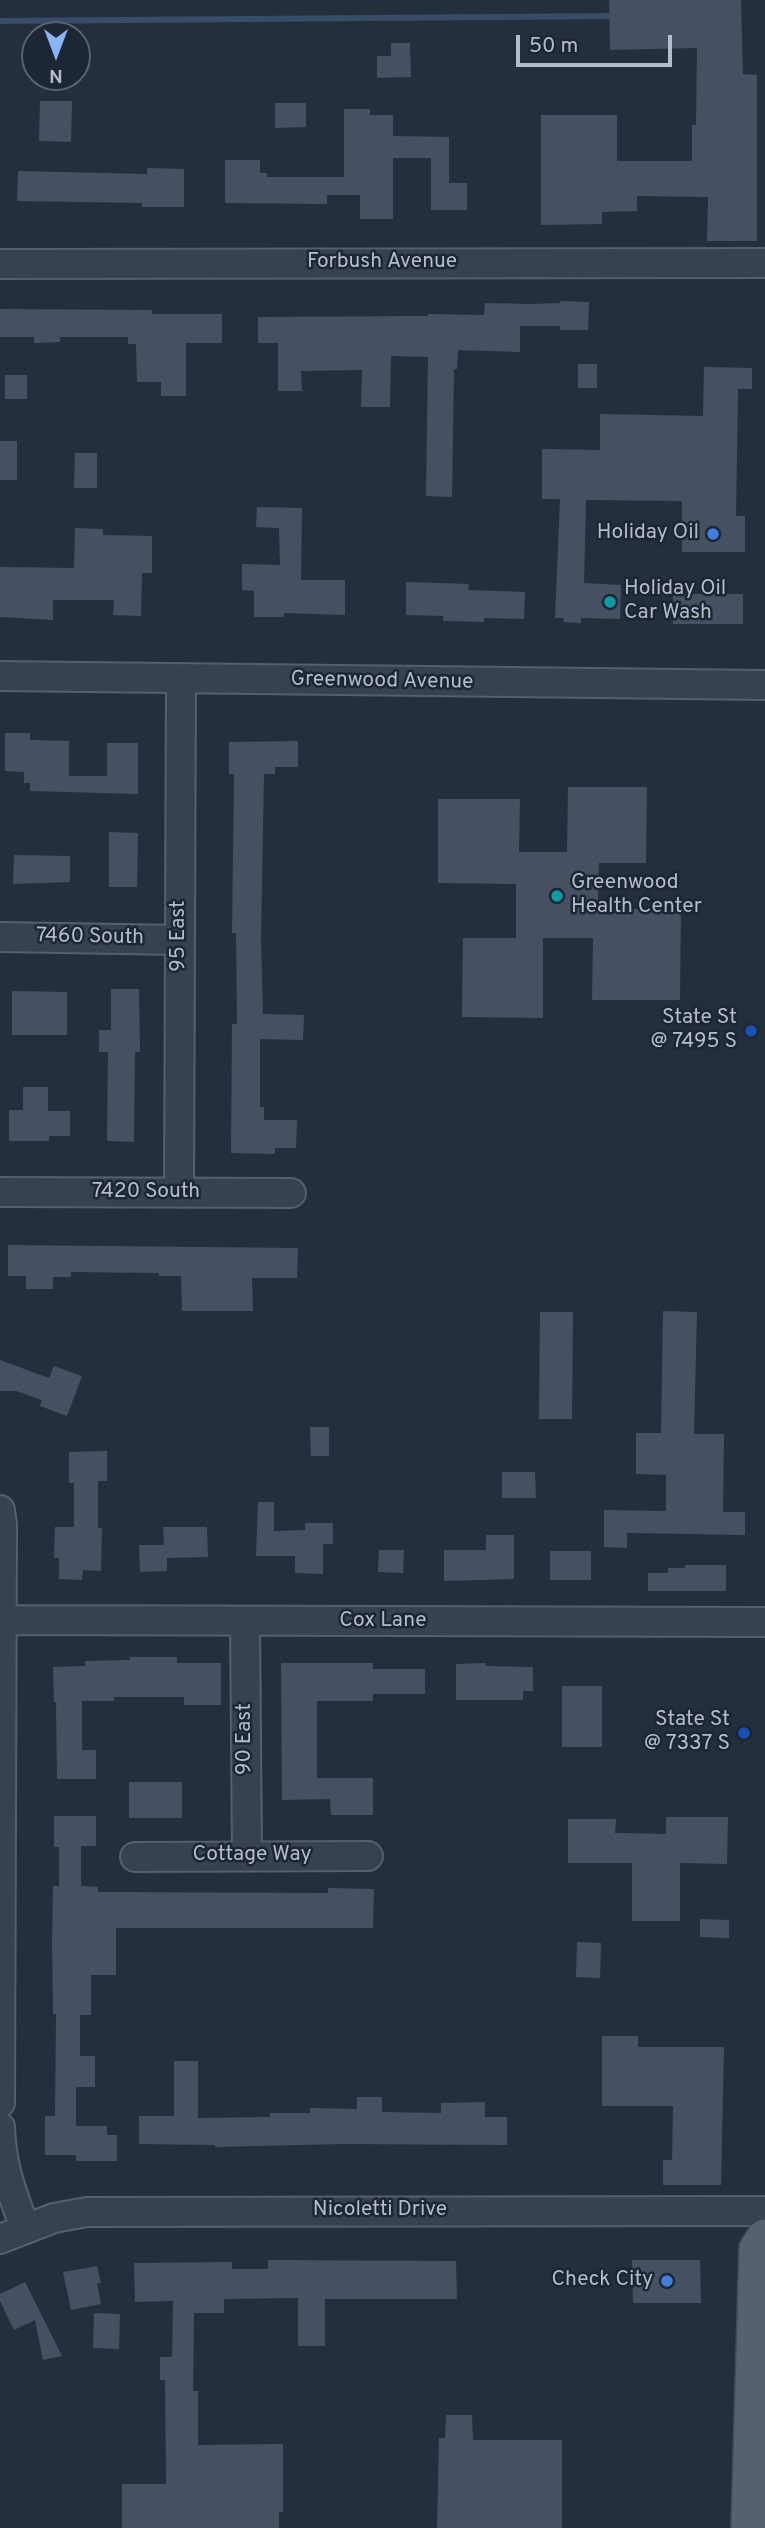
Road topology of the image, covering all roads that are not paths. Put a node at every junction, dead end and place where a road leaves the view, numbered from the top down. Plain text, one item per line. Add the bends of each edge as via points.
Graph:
1 (765, 263) edge
2 (0, 264) edge
3 (0, 676) edge
4 (181, 679) junction
5 (765, 685) edge
6 (0, 937) edge
7 (180, 940) junction
8 (0, 1192) edge
9 (179, 1193) junction
10 (291, 1193) dead end
11 (0, 1510) edge
12 (2, 1620) junction
13 (245, 1621) junction
14 (765, 1622) edge
15 (368, 1856) dead end
16 (135, 1857) dead end
17 (247, 1857) junction
18 (0, 2103) edge
19 (0, 2127) edge
20 (765, 2211) edge
21 (12, 2233) edge
22 (765, 2237) edge
23 (749, 2528) edge

1 - 2 street, Forbush Avenue
3 - 4 street, Greenwood Avenue
4 - 5 street, Greenwood Avenue
4 - 7 street, 95 East
6 - 7 street, 7460 South
7 - 9 street, 95 East
8 - 9 street, 7420 South
9 - 10 street, 7420 South
11 - 12 street
12 - 13 street, Cox Lane
12 - 18 street
13 - 14 street, Cox Lane
13 - 17 street, 90 East
15 - 17 street, Cottage Way
16 - 17 street, Cottage Way
19 - 21 street
20 - 21 street, Nicoletti Drive via 87,2212
22 - 23 main road via 757,2249

